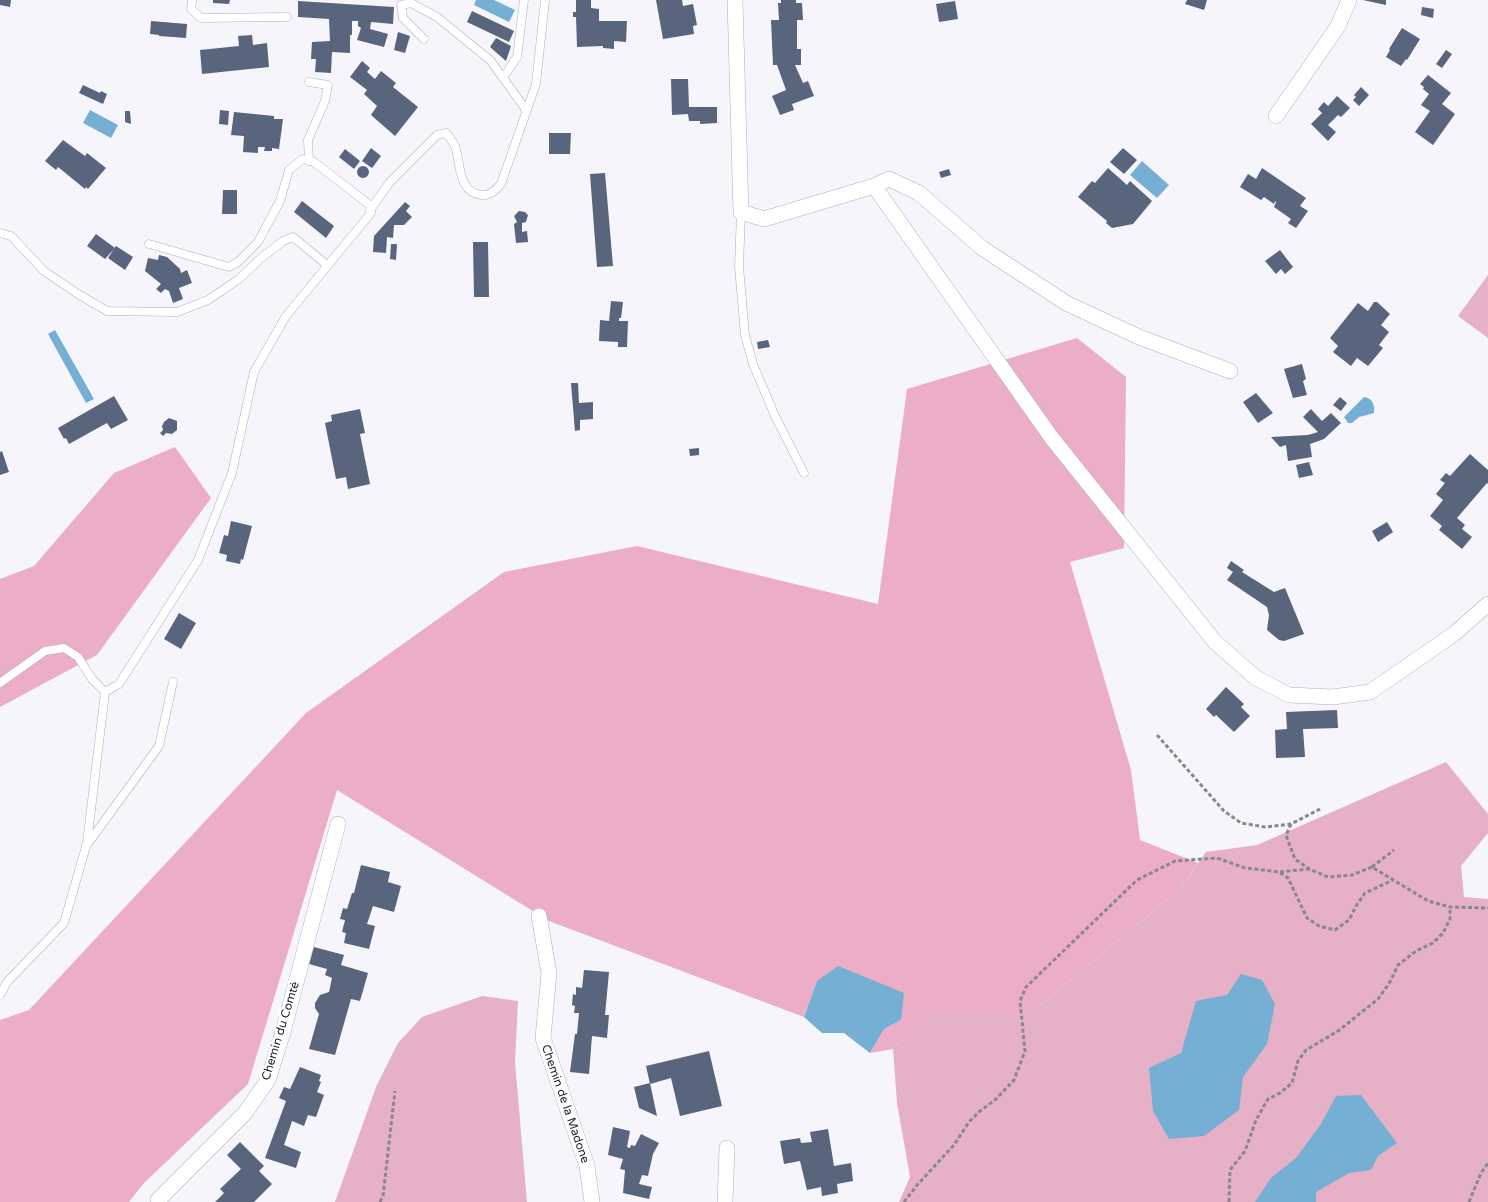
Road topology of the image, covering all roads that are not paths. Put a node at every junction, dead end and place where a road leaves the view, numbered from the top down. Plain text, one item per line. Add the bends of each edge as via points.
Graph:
1 (192, 0) edge
2 (524, 0) edge
3 (545, 0) edge
4 (735, 0) edge
5 (1349, 0) edge
6 (287, 17) dead end
7 (424, 39) dead end
8 (503, 78) junction
9 (309, 82) dead end
10 (527, 111) junction
11 (1276, 116) dead end
12 (308, 161) junction
13 (874, 186) junction
14 (370, 210) junction
15 (741, 212) junction
16 (0, 233) edge
17 (149, 244) dead end
18 (327, 265) junction
19 (1230, 371) dead end
20 (804, 473) dead end
21 (1488, 604) edge
22 (173, 682) dead end
23 (0, 684) edge
24 (105, 692) junction
25 (338, 824) dead end
26 (88, 843) junction
27 (539, 916) dead end
28 (0, 995) edge
29 (727, 1148) dead end
30 (158, 1201) edge
31 (592, 1202) edge
32 (725, 1202) edge

1 - 6 lane via 191,9 201,18
2 - 8 lane via 517,57
3 - 10 lane via 536,84
4 - 15 street
5 - 11 street via 1338,26
7 - 8 lane via 403,18 401,5 411,3 437,17 490,60
8 - 10 lane
9 - 12 lane via 328,85 325,101 308,140
10 - 14 lane via 497,189 487,195 478,194 466,186 458,168 455,146 446,133 437,135 390,182
12 - 14 lane via 314,162 371,206
12 - 17 lane via 303,159 290,170 280,201 258,242 229,267
13 - 15 street via 764,219
13 - 19 street via 889,179 919,193 982,248 1066,303 1139,337
13 - 21 street via 1051,437 1216,642 1256,678 1289,695 1333,697 1370,692 1454,634
14 - 18 lane
15 - 20 lane via 739,267 745,335 753,364 775,416
16 - 18 lane via 11,236 44,270 107,311 177,312 208,300 239,279 283,241 293,237
18 - 24 lane via 286,316 254,372 232,473 198,560 119,684
22 - 26 lane via 160,746
23 - 24 lane via 45,652 64,648 78,657
24 - 26 lane
25 - 30 street, Chemin du Comté via 268,1080 246,1113
26 - 28 lane via 64,923 7,982
27 - 31 street, Chemin de la Madone via 549,973 543,1038 587,1166
29 - 32 street

